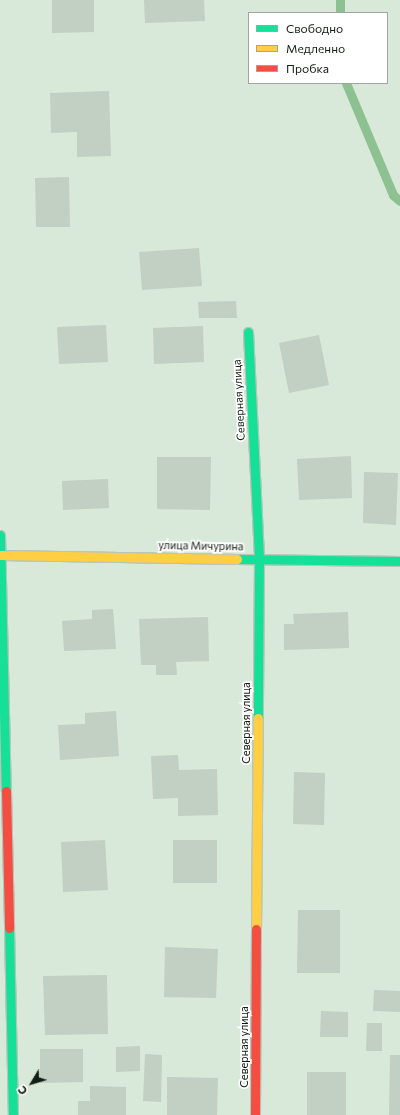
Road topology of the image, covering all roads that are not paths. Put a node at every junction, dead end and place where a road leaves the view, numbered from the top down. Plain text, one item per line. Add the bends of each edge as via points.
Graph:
1 (248, 332) dead end
2 (0, 535) edge
3 (1, 555) junction
4 (259, 558) junction
5 (400, 561) edge
6 (13, 1115) edge
7 (255, 1115) edge

1 - 4 street, Северная улица
2 - 3 street
3 - 4 street, улица Мичурина
3 - 6 street
4 - 5 street, улица Мичурина
4 - 7 street, Северная улица

